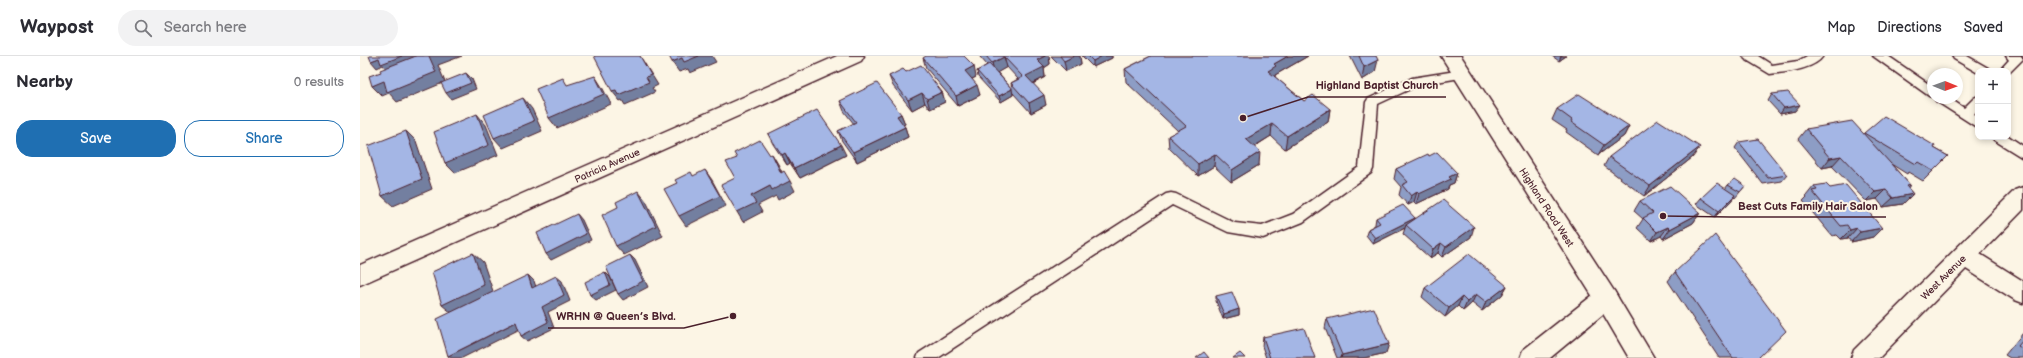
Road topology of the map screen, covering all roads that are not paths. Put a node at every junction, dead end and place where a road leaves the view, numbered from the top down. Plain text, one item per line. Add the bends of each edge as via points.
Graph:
1 (854, 56) edge
2 (1451, 56) edge
3 (1749, 56) edge
4 (1817, 56) edge
5 (1879, 56) edge
6 (1958, 56) edge
7 (2012, 56) edge
8 (1979, 68) edge
9 (2008, 68) edge
10 (1462, 74) junction
11 (1927, 89) edge
12 (1949, 104) edge
13 (1975, 104) edge
14 (1966, 115) junction
15 (1975, 121) edge
16 (2004, 140) edge
17 (2023, 153) edge
18 (2023, 196) edge
19 (1963, 255) junction
20 (360, 275) edge
21 (2023, 293) edge
22 (1606, 298) junction
23 (925, 358) edge
24 (1532, 358) edge
25 (1642, 358) edge
26 (1862, 358) edge

1 - 20 street, Patricia Avenue
2 - 10 street, Highland Road West
3 - 4 lane via 1770,70 1801,65
5 - 11 lane
6 - 8 lane
7 - 9 lane via 2017,58
10 - 22 street, Highland Road West
10 - 23 lane via 1416,81 1372,102 1366,169 1298,218 1263,232 1233,228 1170,198
12 - 14 lane
13 - 14 lane
14 - 15 lane
16 - 17 lane
18 - 19 street, West Avenue
19 - 21 street
19 - 26 street, West Avenue
22 - 24 street
22 - 25 street, Highland Road West

